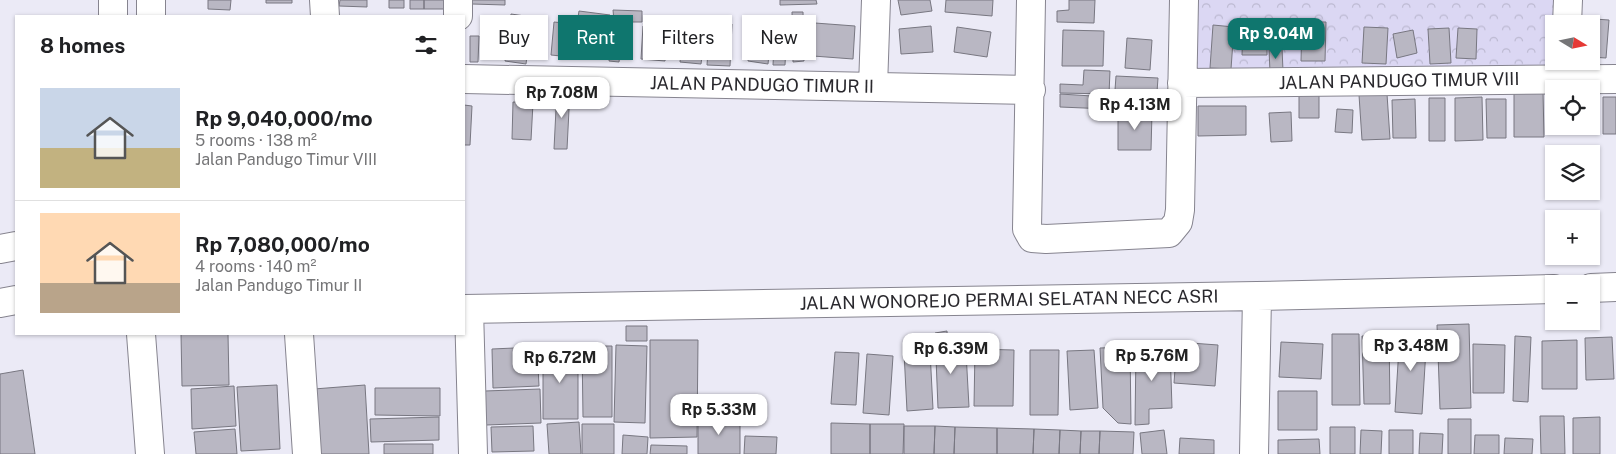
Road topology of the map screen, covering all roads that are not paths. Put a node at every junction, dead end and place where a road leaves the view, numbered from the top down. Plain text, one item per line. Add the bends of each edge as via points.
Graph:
1 (113, 0) edge
2 (151, 0) edge
3 (324, 0) edge
4 (458, 0) edge
5 (876, 0) edge
6 (1031, 0) edge
7 (1184, 0) edge
8 (1568, 0) edge
9 (113, 15) edge
10 (151, 15) edge
11 (325, 15) edge
12 (458, 15) edge
13 (1567, 15) edge
14 (1565, 70) edge
15 (1616, 78) edge
16 (465, 79) edge
17 (1182, 83) junction
18 (873, 87) junction
19 (1031, 90) junction
20 (15, 246) edge
21 (0, 249) edge
22 (1600, 288) edge
23 (1616, 288) edge
24 (1545, 289) edge
25 (1257, 296) junction
26 (15, 300) edge
27 (0, 303) edge
28 (466, 309) edge
29 (141, 335) edge
30 (299, 335) edge
31 (150, 454) edge
32 (306, 454) edge
33 (473, 454) edge
34 (1254, 454) edge

1 - 9 street
2 - 10 street
3 - 11 street
4 - 12 street
5 - 18 street
6 - 19 street
7 - 17 street
8 - 13 street
14 - 15 street, JALAN PANDUGO TIMUR VIII
14 - 17 street, JALAN PANDUGO TIMUR VIII
16 - 18 street, JALAN PANDUGO TIMUR II
17 - 19 street via 1180,210 1178,222 1169,233 1046,239 1032,238 1027,230
18 - 19 street, JALAN PANDUGO TIMUR II
20 - 21 street
22 - 23 street
24 - 25 street, JALAN WONOREJO PERMAI SELATAN NECC ASRI
25 - 28 street, JALAN WONOREJO PERMAI SELATAN NECC ASRI
25 - 34 street
26 - 27 street
28 - 33 street
29 - 31 street
30 - 32 street

